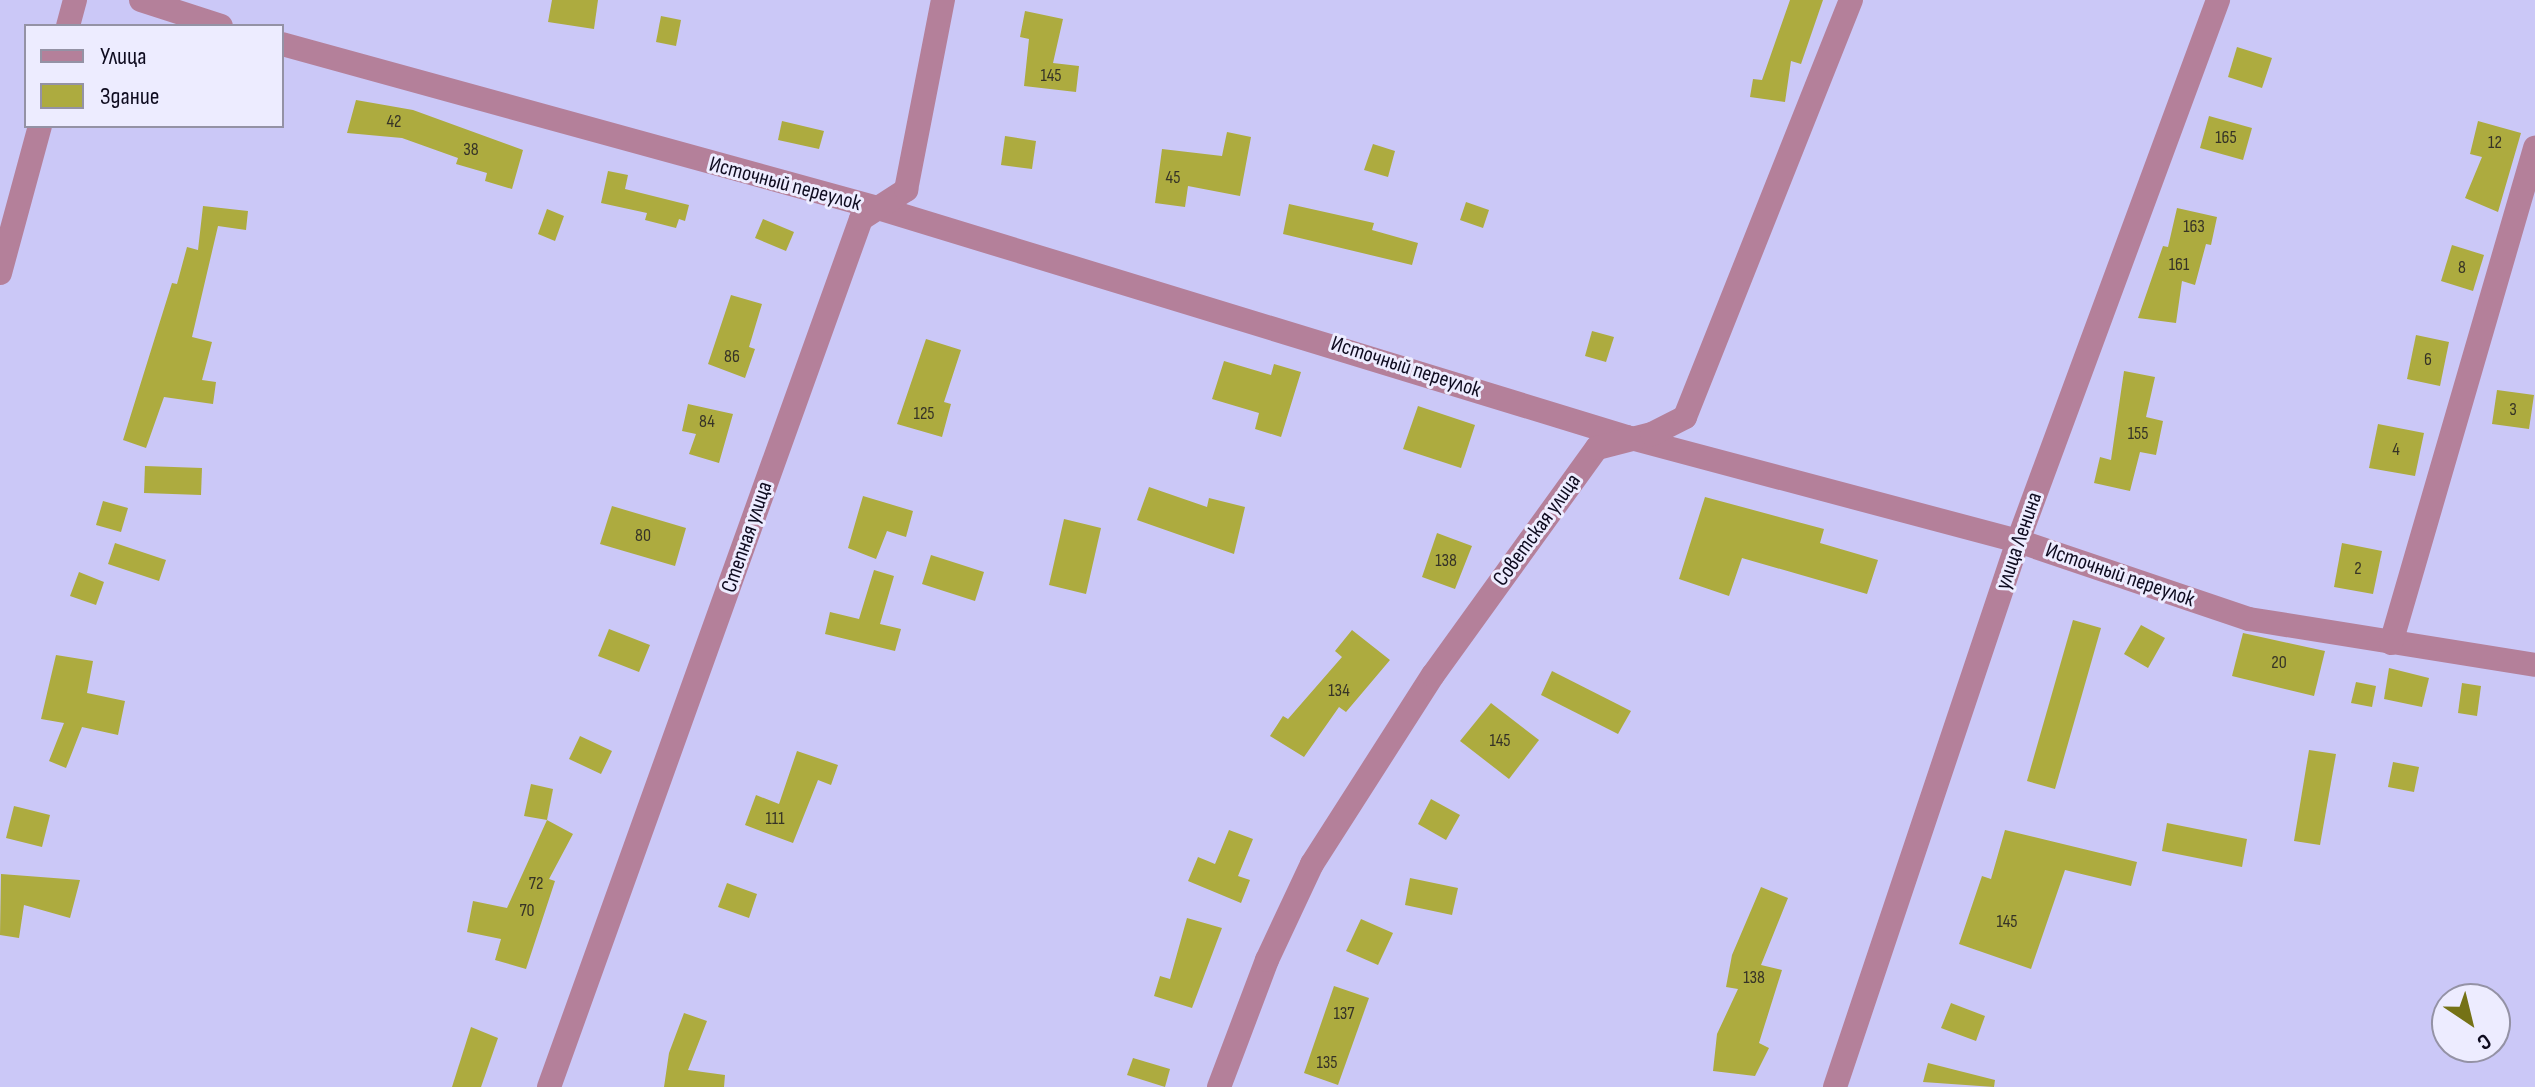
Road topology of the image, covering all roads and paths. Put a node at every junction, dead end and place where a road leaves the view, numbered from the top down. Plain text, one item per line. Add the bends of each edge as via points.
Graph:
1 (75, 0) edge
2 (141, 0) edge
3 (943, 0) edge
4 (1851, 0) edge
5 (2218, 0) edge
6 (69, 24) edge
7 (215, 24) edge
8 (284, 45) edge
9 (39, 128) edge
10 (2535, 148) edge
11 (878, 208) junction
12 (0, 273) edge
13 (1627, 437) junction
14 (2018, 541) junction
15 (2391, 643) junction
16 (2535, 665) edge
17 (549, 1087) edge
18 (1219, 1087) edge
19 (1835, 1087) edge

1 - 6 street
2 - 7 street
3 - 11 street, Степная улица via 906,190
4 - 13 street, Советская улица via 1685,417 1652,434
5 - 14 street, улица Ленина
8 - 11 street, Источный переулок
9 - 12 street
10 - 15 street
11 - 13 street, Источный переулок
11 - 17 street, Степная улица via 861,219 798,386
13 - 14 street, Источный переулок
13 - 18 street, Советская улица via 1597,448 1577,474 1433,675 1312,864 1267,960
14 - 15 street, Источный переулок via 2249,619
14 - 19 street, улица Ленина
15 - 16 street, Источный переулок

